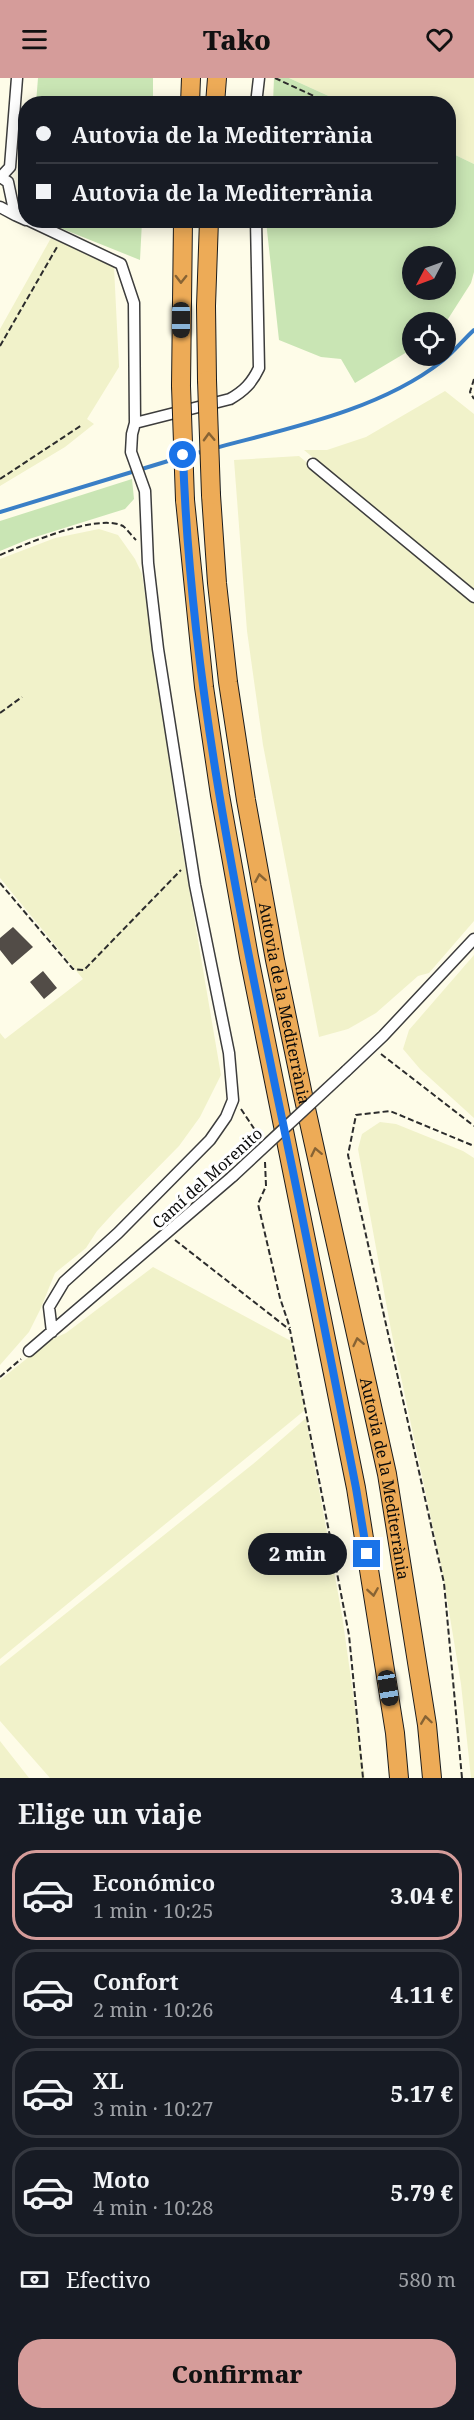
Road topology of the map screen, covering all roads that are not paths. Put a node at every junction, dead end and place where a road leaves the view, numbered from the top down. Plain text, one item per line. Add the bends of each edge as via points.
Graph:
1 (17, 78) edge
2 (191, 78) edge
3 (217, 78) edge
4 (259, 78) edge
5 (190, 96) edge
6 (216, 96) edge
7 (257, 96) edge
8 (1, 178) edge
9 (0, 207) edge
10 (15, 214) junction
11 (18, 216) edge
12 (43, 228) edge
13 (183, 228) edge
14 (209, 228) edge
15 (256, 228) edge
16 (135, 423) junction
17 (313, 464) dead end
18 (474, 597) edge
19 (474, 939) edge
20 (52, 1332) junction
21 (29, 1351) road end
22 (399, 1778) edge
23 (432, 1778) edge

1 - 8 street via 10,168
2 - 5 highway
3 - 6 highway
4 - 7 street
8 - 10 street via 8,182
9 - 10 street
10 - 11 street
12 - 16 street via 121,264 134,303
13 -> 22 highway, Autovia de la Mediterrània, bridge via 181,386 185,500 204,687 249,957 356,1488
23 -> 14 highway, Autovia de la Mediterrània, bridge via 387,1474 275,960 228,682 211,495 206,306
15 - 16 street via 259,368 254,381 230,399
16 - 20 street via 131,452 145,491 158,649 234,1100 210,1140 64,1282 49,1307
17 - 18 street
19 - 20 street, Camí del Morenito, bridge via 346,1071 168,1234
20 - 21 street, Camí del Morenito

